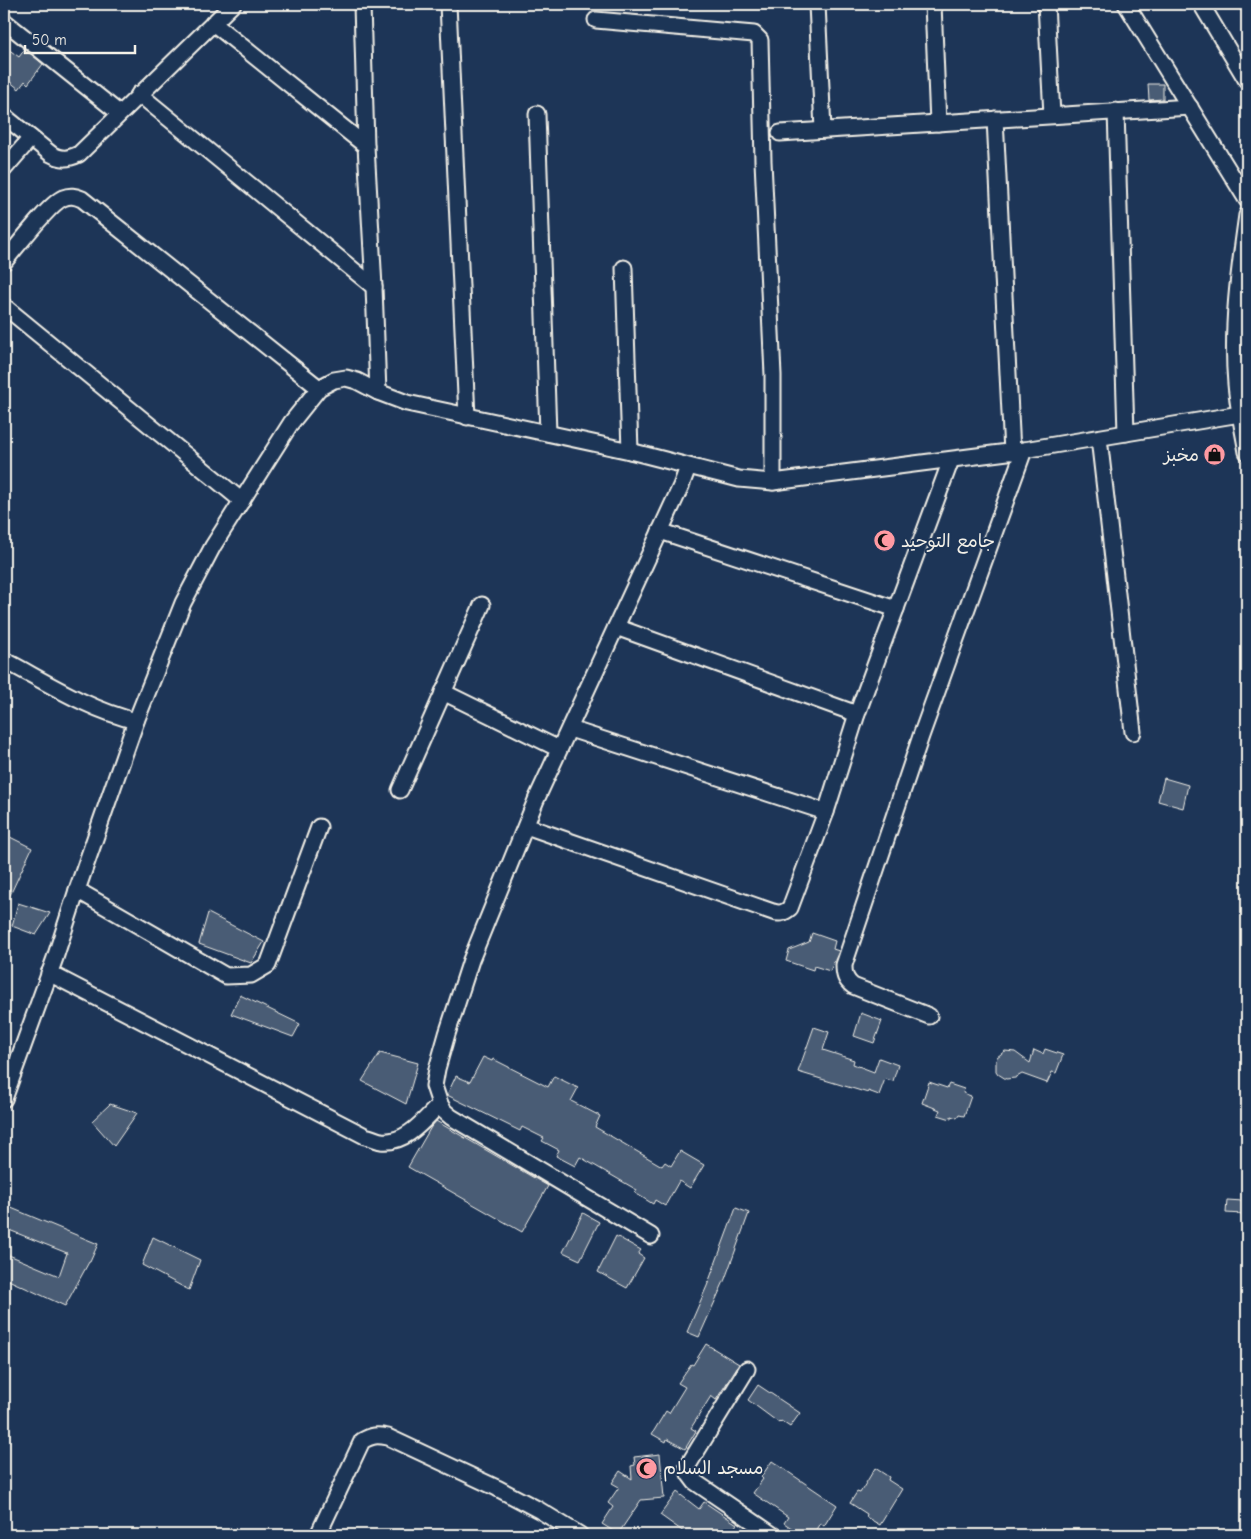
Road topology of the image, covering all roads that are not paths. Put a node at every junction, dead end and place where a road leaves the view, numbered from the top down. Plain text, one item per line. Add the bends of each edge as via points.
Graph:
1 (233, 4) edge
2 (362, 4) edge
3 (448, 4) edge
4 (817, 4) edge
5 (933, 4) edge
6 (1046, 4) edge
7 (1126, 4) edge
8 (1201, 4) edge
9 (596, 20) dead end
10 (4, 21) edge
11 (213, 23) junction
12 (1247, 81) edge
13 (138, 94) junction
14 (1190, 106) junction
15 (1116, 111) junction
16 (119, 113) junction
17 (536, 114) dead end
18 (1052, 115) junction
19 (4, 116) edge
20 (995, 119) junction
21 (938, 123) junction
22 (823, 130) junction
23 (780, 132) dead end
24 (31, 138) junction
25 (366, 146) junction
26 (4, 169) edge
27 (1247, 200) edge
28 (1247, 215) edge
29 (4, 262) edge
30 (624, 268) dead end
31 (374, 287) junction
32 (4, 306) edge
33 (319, 388) junction
34 (378, 392) junction
35 (1240, 414) junction
36 (467, 417) junction
37 (548, 433) junction
38 (1126, 433) junction
39 (1099, 438) junction
40 (630, 451) junction
41 (1018, 451) junction
42 (1247, 452) edge
43 (951, 460) junction
44 (688, 467) junction
45 (773, 482) junction
46 (242, 501) junction
47 (660, 531) junction
48 (482, 605) dead end
49 (896, 609) junction
50 (616, 627) junction
51 (4, 660) edge
52 (443, 692) junction
53 (857, 714) junction
54 (136, 721) junction
55 (570, 729) junction
56 (1133, 732) dead end
57 (559, 749) junction
58 (400, 790) dead end
59 (826, 812) junction
60 (526, 826) junction
61 (319, 827) dead end
62 (76, 890) junction
63 (49, 973) junction
64 (930, 1016) dead end
65 (4, 1099) edge
66 (440, 1104) junction
67 (651, 1236) dead end
68 (747, 1369) dead end
69 (318, 1535) edge
70 (580, 1535) edge
71 (773, 1535) edge

1 - 11 street
2 - 25 street
3 - 36 street
4 - 22 street
5 - 21 street
6 - 18 street
7 - 14 street
8 - 12 street
9 - 45 street via 754,34 760,40 773,375
10 - 16 street
11 - 13 street
11 - 25 street
13 - 16 street
13 - 31 street
14 - 15 street
14 - 27 street
15 - 18 street
15 - 38 street
16 - 24 street via 79,154 71,158 59,158
17 - 37 street
18 - 20 street
19 - 24 street
20 - 21 street
20 - 41 street
21 - 22 street
22 - 23 street
24 - 26 street
25 - 31 street
28 - 35 street via 1234,334
29 - 33 street via 56,202 75,196
30 - 40 street
31 - 34 street
32 - 46 street
33 - 34 street via 346,378
33 - 46 street via 291,423
34 - 36 street via 407,403
35 - 38 street
35 - 42 street
36 - 37 street
37 - 40 street
38 - 39 street
39 - 41 street
39 - 56 street
40 - 44 street
41 - 43 street
41 - 64 street via 844,965 844,975 853,986
43 - 45 street
43 - 49 street
44 - 45 street via 739,479
44 - 47 street
46 - 54 street via 213,546 183,603
47 - 49 street
47 - 50 street
48 - 52 street
49 - 53 street
50 - 53 street
50 - 55 street
51 - 54 street via 88,704
52 - 57 street
52 - 58 street
53 - 59 street
54 - 62 street
55 - 57 street
55 - 59 street
57 - 60 street
59 - 60 street via 790,908 779,914
60 - 66 street via 460,994 437,1069 434,1086
61 - 62 street via 268,966 252,975 226,976
62 - 63 street
63 - 65 street
63 - 66 street via 365,1136 381,1140 402,1137
66 - 67 street via 451,1117
68 - 71 street via 687,1468 691,1478
69 - 70 street via 362,1441 378,1435 497,1488

